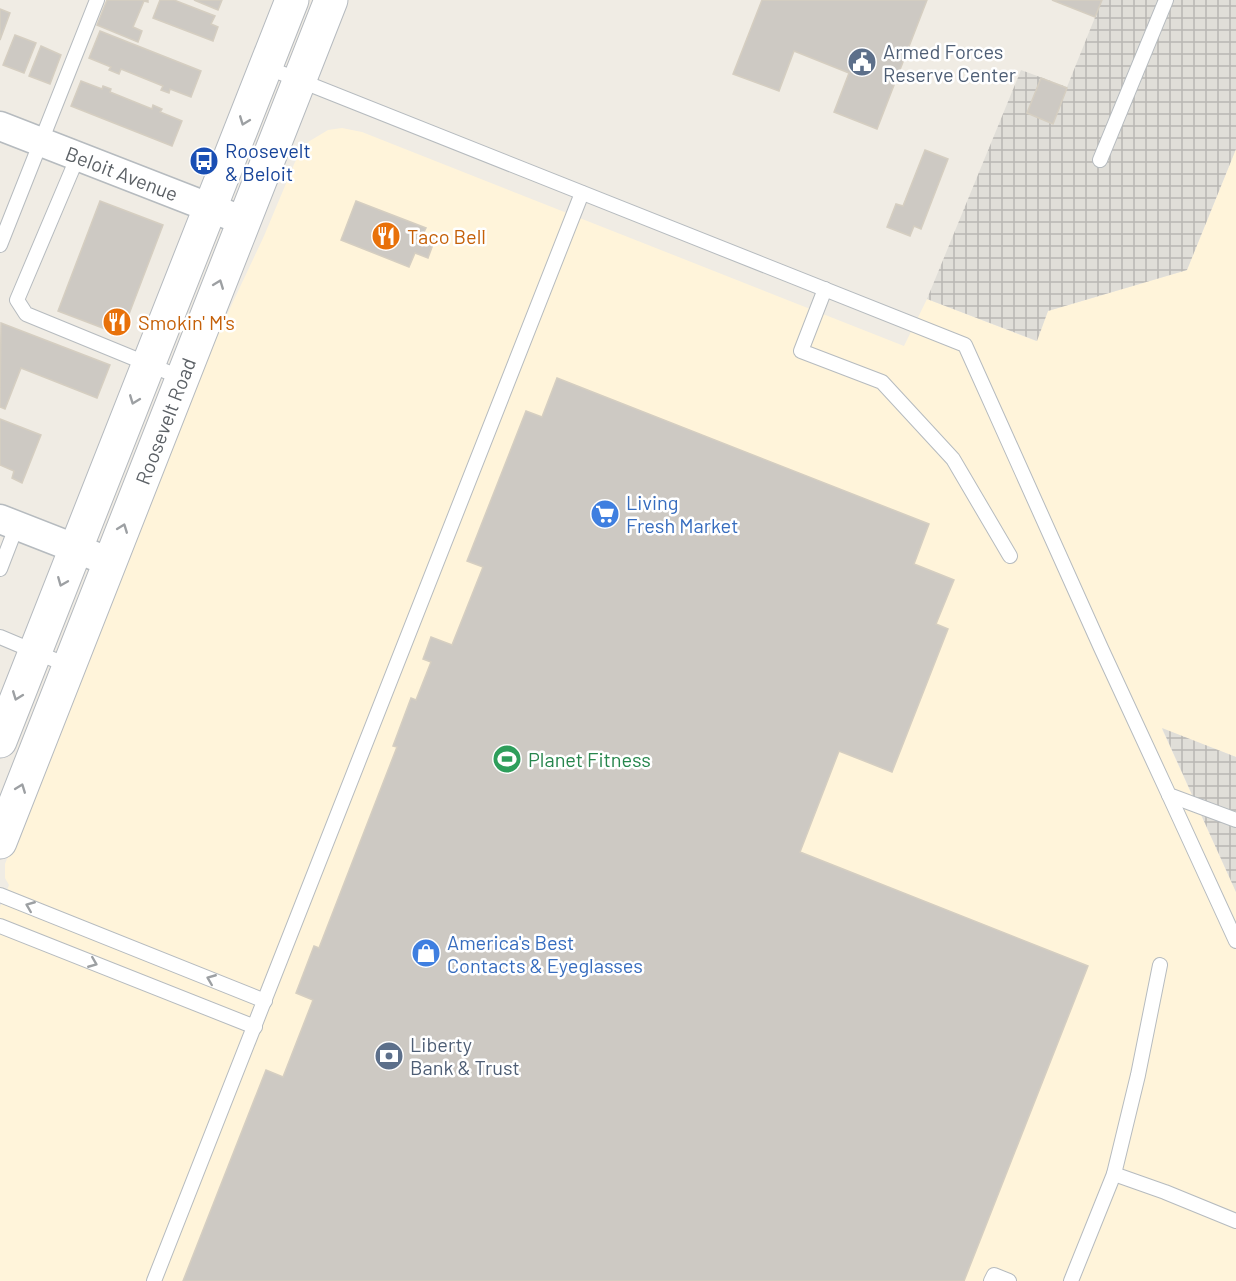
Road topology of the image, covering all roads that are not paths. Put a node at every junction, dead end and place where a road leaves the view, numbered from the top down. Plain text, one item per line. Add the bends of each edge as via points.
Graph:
1 (98, 0) edge
2 (1166, 0) edge
3 (305, 7) edge
4 (265, 67) junction
5 (299, 81) junction
6 (0, 126) edge
7 (41, 142) junction
8 (78, 156) junction
9 (1100, 160) dead end
10 (582, 193) junction
11 (210, 207) junction
12 (244, 221) junction
13 (0, 245) edge
14 (825, 289) junction
15 (148, 364) junction
16 (182, 378) junction
17 (9, 522) edge
18 (75, 549) junction
19 (1010, 556) dead end
20 (110, 562) junction
21 (0, 570) edge
22 (0, 637) edge
23 (35, 652) junction
24 (69, 666) junction
25 (0, 741) edge
26 (1169, 795) junction
27 (1236, 820) edge
28 (0, 842) edge
29 (0, 895) edge
30 (0, 926) edge
31 (1236, 940) edge
32 (1160, 965) dead end
33 (265, 1001) junction
34 (255, 1027) junction
35 (1114, 1174) junction
36 (1236, 1221) edge
37 (154, 1281) edge
38 (991, 1281) edge
39 (1009, 1281) edge
40 (1071, 1281) edge

1 - 7 lane
2 - 9 lane
3 - 4 main road, Roosevelt Road
3 - 5 main road, Roosevelt Road
4 - 5 lane
4 -> 11 main road, Roosevelt Road
5 - 10 lane
5 - 12 main road, Roosevelt Road
6 - 7 street, Beloit Avenue
7 - 8 street, Beloit Avenue
7 - 13 lane
8 - 11 street, Beloit Avenue
8 - 15 lane via 17,300 26,314
10 - 14 lane
10 - 33 lane
11 - 12 street, Beloit Avenue
11 - 15 main road, Roosevelt Road
16 -> 12 main road, Roosevelt Road
14 - 19 lane via 801,351 882,382 953,459
14 - 26 lane via 965,345
15 - 16 lane
15 -> 18 main road, Roosevelt Road
20 -> 16 main road, Roosevelt Road
17 - 18 street
17 - 21 lane
18 - 20 street
18 -> 23 main road, Roosevelt Road
20 - 24 main road, Roosevelt Road
22 - 23 lane
23 - 24 lane
23 -> 25 main road, Roosevelt Road
28 -> 24 main road, Roosevelt Road
26 - 27 lane
26 - 31 lane
33 -> 29 lane
30 -> 34 lane
32 - 35 lane
33 - 34 lane
34 - 37 lane
35 - 36 lane
35 - 40 lane
38 - 39 lane via 994,1275

